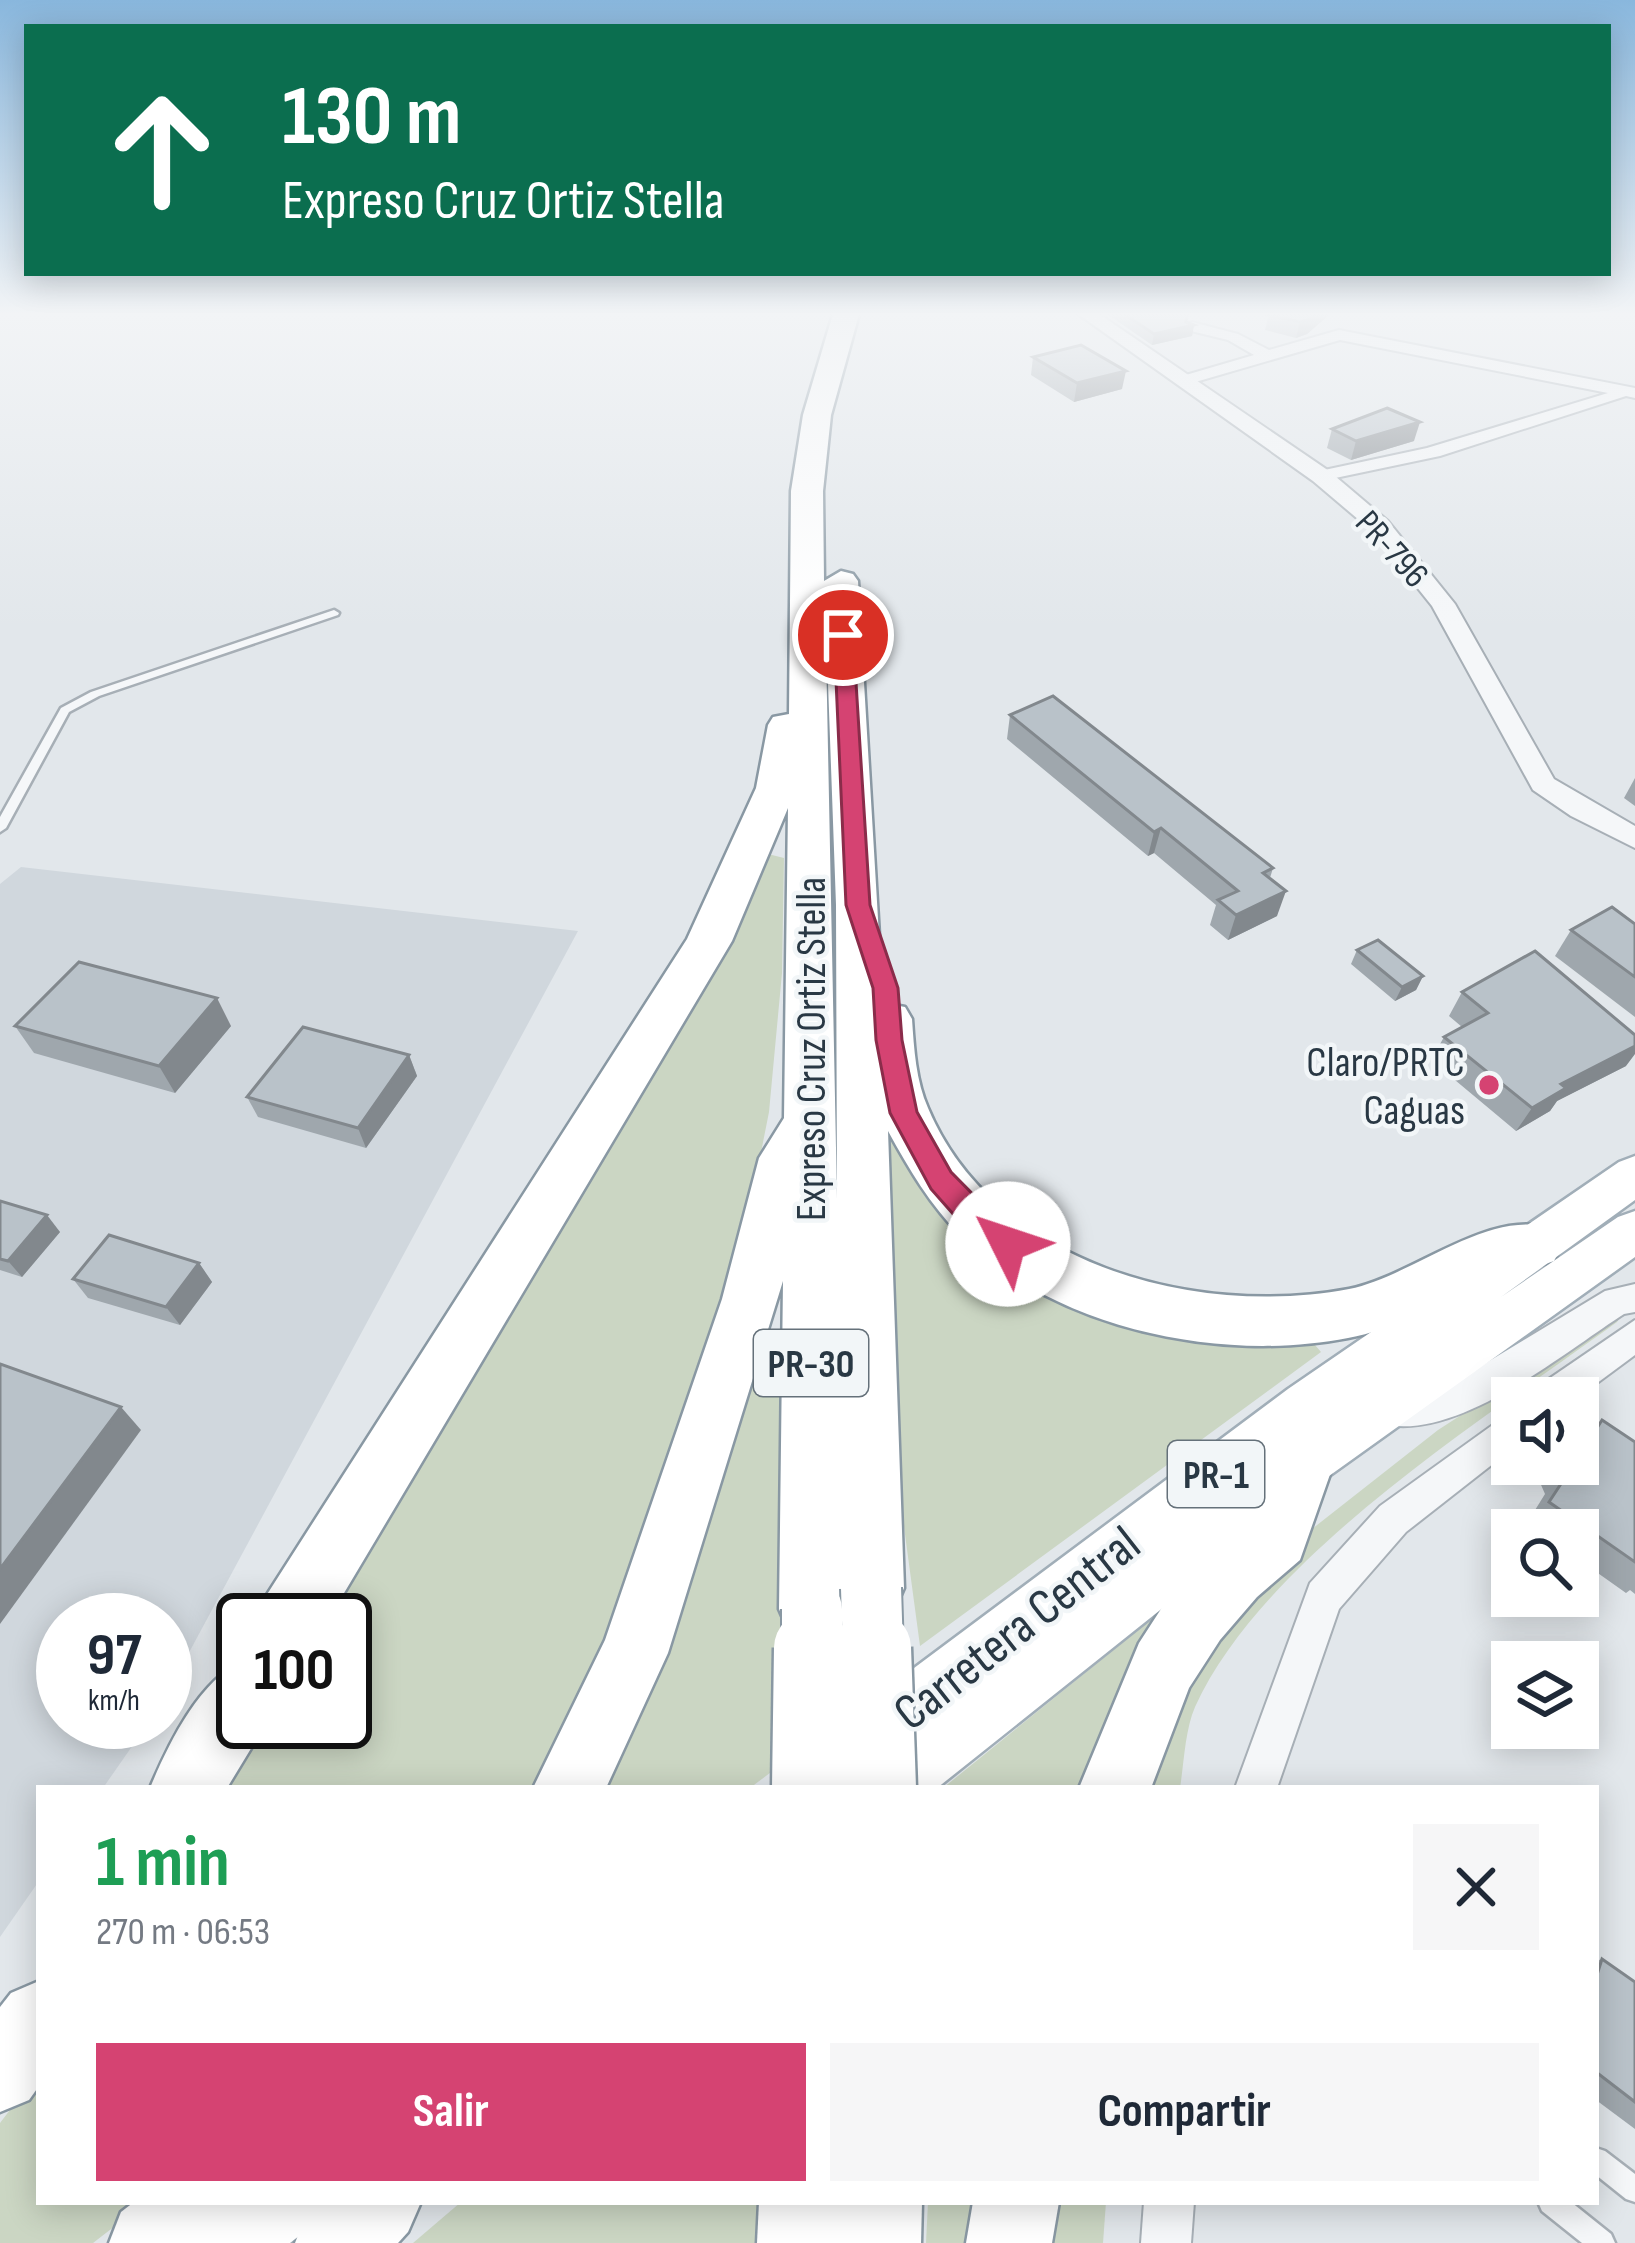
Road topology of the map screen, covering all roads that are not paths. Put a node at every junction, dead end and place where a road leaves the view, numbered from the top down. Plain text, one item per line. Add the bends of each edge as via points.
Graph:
1 (817, 419) edge
2 (848, 419) edge
3 (1240, 419) edge
4 (1526, 419) edge
5 (1321, 476) junction
6 (334, 613) dead end
7 (808, 643) junction
8 (0, 828) edge
9 (1635, 838) edge
10 (858, 905) junction
11 (810, 1118) junction
12 (1635, 1174) edge
13 (1635, 1231) edge
14 (1535, 1245) junction
15 (1635, 1298) edge
16 (1635, 1335) edge
17 (1578, 1377) edge
18 (1374, 1411) junction
19 (1491, 1443) edge
20 (1303, 1462) junction
21 (307, 1593) edge
22 (842, 1598) junction
23 (216, 1740) edge
24 (188, 1785) edge
25 (569, 1785) edge
26 (810, 1785) edge
27 (813, 1785) edge
28 (881, 1785) edge
29 (886, 1785) edge
30 (1116, 1785) edge
31 (1257, 1785) edge
32 (36, 2025) edge
33 (0, 2071) edge
34 (1599, 2162) edge
35 (1635, 2190) edge
36 (196, 2205) edge
37 (277, 2205) edge
38 (375, 2205) edge
39 (802, 2205) edge
40 (879, 2205) edge
41 (1015, 2205) edge
42 (1169, 2205) edge
43 (1555, 2205) edge
44 (152, 2243) edge
45 (229, 2243) edge
46 (338, 2243) edge
47 (800, 2243) edge
48 (878, 2243) edge
49 (1009, 2243) edge
50 (1166, 2243) edge
51 (1602, 2243) edge

1 - 7 highway, Expreso Cruz Ortiz Stella / PR-30 via 807,491
2 - 10 highway, Expreso Cruz Ortiz Stella / PR-30 via 840,515
3 - 5 street, PR-796 / PR-796
4 - 5 street via 1378,470
5 - 9 street, PR-796 / PR-796 via 1380,526 1443,604 1544,784
6 - 8 lane via 64,710
7 - 11 highway, Expreso Cruz Ortiz Stella / PR-30
7 - 21 highway via 776,788 709,941
10 - 14 highway via 885,988 904,1113 922,1149 972,1216 1050,1269 1180,1315 1305,1319 1389,1302 1470,1262
10 - 22 highway, Expreso Cruz Ortiz Stella / PR-30
11 - 22 highway, Expreso Cruz Ortiz Stella / PR-30
11 - 25 highway via 785,1158 751,1299 634,1653
12 - 14 main road, Carretera Central / PR-1
13 - 18 main road, Carretera Central / PR-1
14 - 27 main road, Carretera Central / PR-1 via 1069,1584
15 - 18 street via 1617,1301 1448,1405
16 - 17 street
18 - 20 main road, Carretera Central / PR-1
19 - 31 street via 1393,1519 1324,1597
20 - 29 main road, Carretera Central / PR-1
20 - 30 highway via 1276,1538 1196,1616 1163,1667
22 - 26 highway, Expreso Cruz Ortiz Stella / PR-30, bridge
22 - 28 highway, Expreso Cruz Ortiz Stella / PR-30, bridge
23 - 24 highway
32 - 33 highway
34 - 35 lane
36 - 44 highway
37 - 45 main road
38 - 46 highway
39 - 47 highway
40 - 48 highway
41 - 49 highway
42 - 50 street
43 - 51 lane

